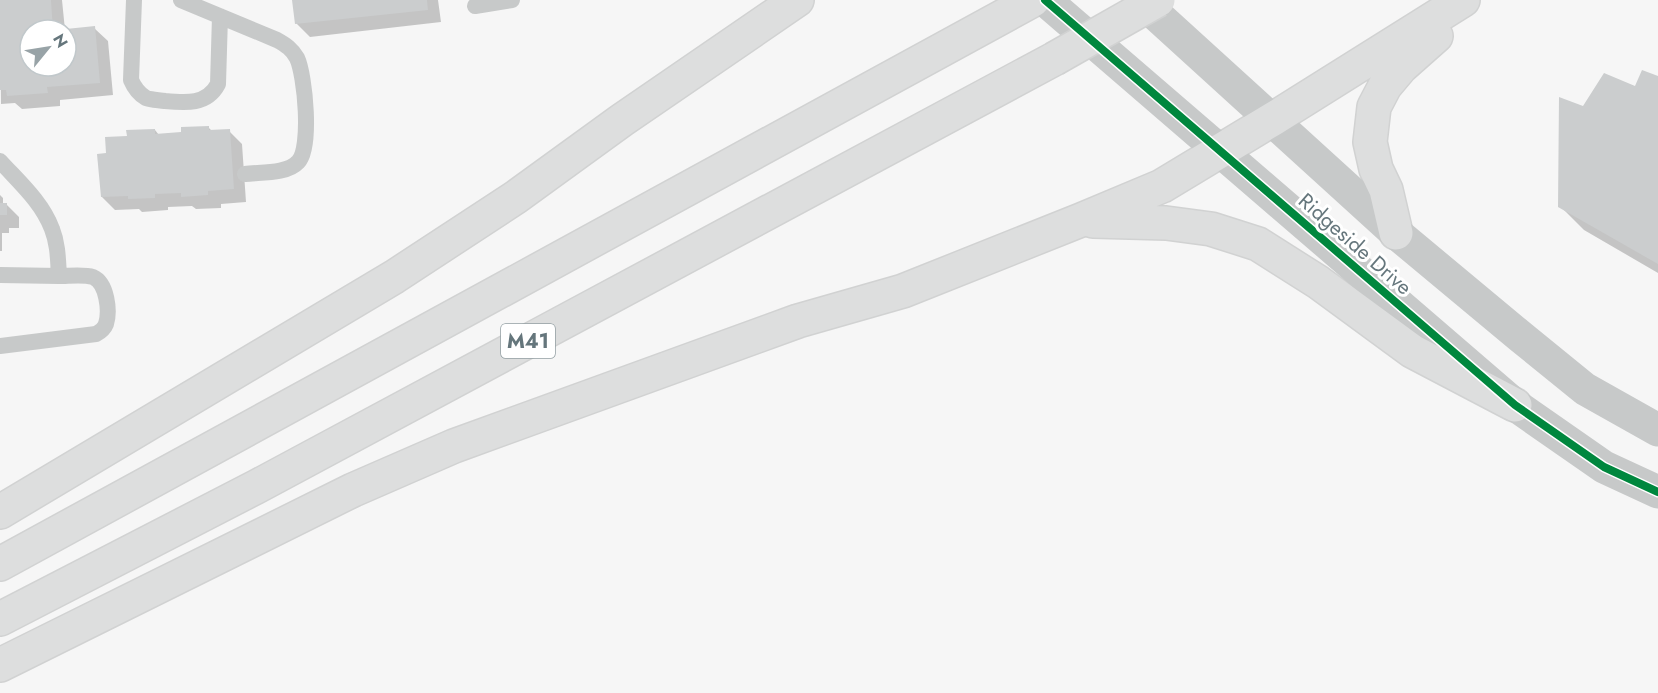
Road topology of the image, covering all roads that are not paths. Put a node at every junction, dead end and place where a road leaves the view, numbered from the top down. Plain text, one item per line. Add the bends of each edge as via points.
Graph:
1 (134, 0) edge
2 (181, 0) edge
3 (512, 0) edge
4 (797, 0) edge
5 (1033, 0) edge
6 (1045, 0) edge
7 (1140, 0) edge
8 (1158, 0) edge
9 (1463, 0) edge
10 (1475, 0) edge
11 (475, 6) dead end
12 (220, 16) junction
13 (1273, 119) junction
14 (1220, 151) junction
15 (0, 161) edge
16 (245, 174) dead end
17 (1081, 220) junction
18 (1396, 233) junction
19 (0, 275) edge
20 (59, 276) junction
21 (0, 346) edge
22 (1515, 405) junction
23 (1658, 430) edge
24 (1658, 492) edge
25 (0, 512) edge
26 (0, 564) edge
27 (0, 619) edge
28 (0, 665) edge

1 - 12 lane via 131,80 147,99 186,104 214,92 218,84
2 - 12 lane
3 - 11 lane
4 - 25 highway via 516,197 394,277
5 - 26 highway, M41
6 - 14 street, Ridgeside Drive
7 - 13 street, Ridgeside Drive
8 - 27 highway, M41, bridge via 266,481
9 - 13 highway
10 - 18 highway via 1401,67 1374,107 1371,142
12 - 16 lane via 289,47 303,77 303,155 287,169
13 - 14 highway
13 - 18 street, Ridgeside Drive
14 - 17 highway via 1162,186
14 - 22 street, Ridgeside Drive
15 - 20 lane via 37,202 52,228
17 - 22 highway via 1211,229 1258,244 1318,282 1412,351
17 - 28 highway via 903,291 798,321 454,446 353,490
18 - 23 street, Ridgeside Drive via 1585,389
19 - 20 lane
20 - 21 lane via 92,277 99,282 106,298 106,324 102,331
22 - 24 street, Ridgeside Drive via 1604,466

